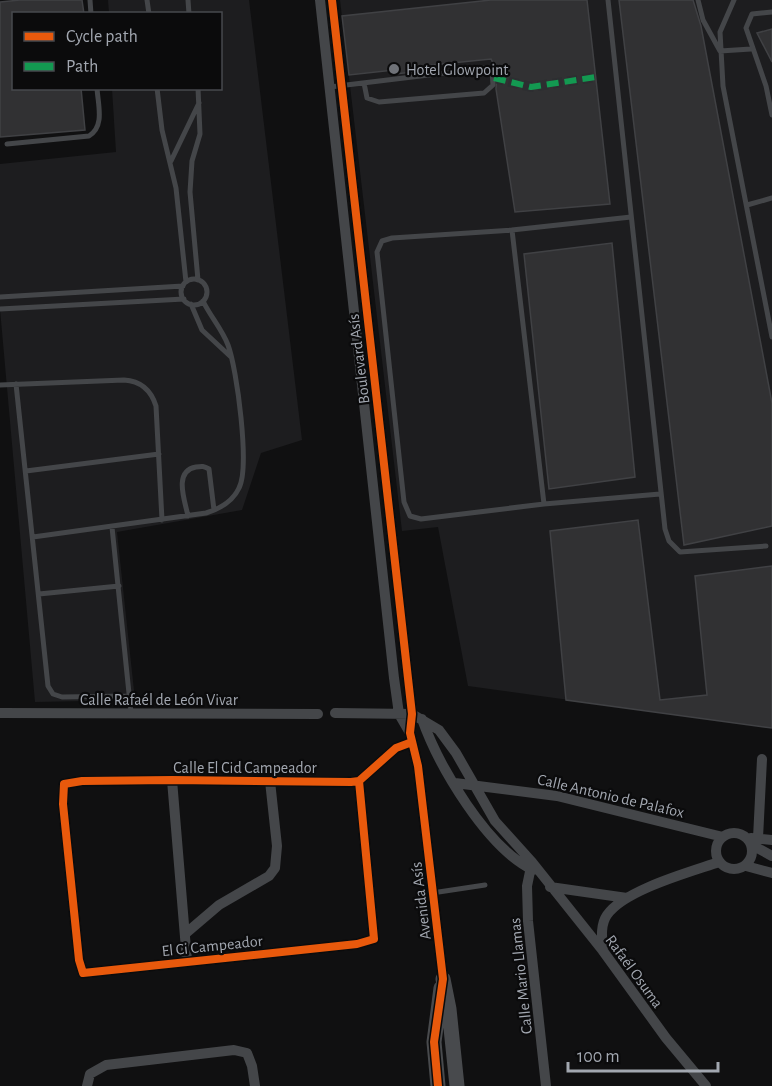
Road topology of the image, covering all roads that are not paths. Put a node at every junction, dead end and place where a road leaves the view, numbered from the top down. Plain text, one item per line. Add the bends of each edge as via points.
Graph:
1 (320, 0) edge
2 (332, 0) edge
3 (608, 0) edge
4 (698, 0) edge
5 (734, 0) edge
6 (772, 12) edge
7 (751, 49) junction
8 (720, 51) junction
9 (364, 83) junction
10 (335, 86) junction
11 (97, 90) edge
12 (157, 90) edge
13 (198, 90) edge
14 (200, 102) junction
15 (772, 115) edge
16 (7, 144) dead end
17 (171, 161) junction
18 (772, 198) edge
19 (747, 205) junction
20 (631, 217) junction
21 (512, 231) junction
22 (198, 280) junction
23 (184, 284) junction
24 (107, 290) junction
25 (0, 297) edge
26 (184, 299) junction
27 (203, 301) junction
28 (108, 302) junction
29 (191, 304) junction
30 (359, 305) junction
31 (0, 309) edge
32 (770, 320) edge
33 (772, 337) edge
34 (232, 358) junction
35 (16, 384) junction
36 (0, 385) edge
37 (159, 454) junction
38 (26, 471) junction
39 (660, 494) junction
40 (544, 504) junction
41 (214, 510) junction
42 (188, 516) junction
43 (162, 520) junction
44 (112, 527) junction
45 (391, 527) junction
46 (377, 529) junction
47 (33, 537) junction
48 (766, 546) dead end
49 (118, 586) junction
50 (39, 594) junction
51 (400, 609) junction
52 (386, 611) junction
53 (130, 696) junction
54 (0, 713) edge
55 (335, 713) dead end
56 (131, 714) junction
57 (318, 714) dead end
58 (399, 714) junction
59 (417, 717) junction
60 (411, 738) junction
61 (762, 759) dead end
62 (172, 780) junction
63 (270, 781) junction
64 (359, 781) junction
65 (455, 783) junction
66 (64, 784) joint
67 (473, 784) junction
68 (723, 837) junction
69 (772, 840) edge
70 (753, 841) junction
71 (772, 856) edge
72 (719, 862) junction
73 (746, 866) junction
74 (534, 868) junction
75 (772, 873) edge
76 (485, 885) dead end
77 (550, 887) junction
78 (432, 892) junction
79 (627, 898) junction
80 (185, 934) junction
81 (603, 951) junction
82 (187, 961) junction
83 (443, 979) junction
84 (87, 1086) edge
85 (255, 1086) edge
86 (438, 1086) edge
87 (457, 1086) edge
88 (546, 1086) edge
89 (706, 1086) edge

1 - 10 street, Boulevard Asís
2 - 10 street, Boulevard Asís
3 - 20 lane
4 - 8 lane via 703,20
5 - 8 lane via 722,25
6 - 7 lane via 757,12 749,17 746,28
7 - 8 lane
7 - 15 lane via 766,86
8 - 19 lane via 723,86
9 - 9 lane via 367,98 379,102 484,93 493,85 492,71 486,68
9 - 10 lane
10 - 30 street, Boulevard Asís
11 - 16 lane via 98,128 89,136
12 - 17 lane
13 - 14 lane
14 - 17 lane
14 - 22 lane via 200,134 192,161 190,192
17 - 23 lane
18 - 19 lane
19 - 32 lane
20 - 21 lane
20 - 39 lane
21 - 40 lane
21 - 40 lane via 392,238 382,241 377,248 402,483 405,507 415,519
22 - 23 lane
22 - 27 lane via 206,289
23 - 24 lane
23 - 26 lane
24 - 25 lane
24 - 28 lane
26 - 28 lane
26 - 29 lane
27 - 29 lane
27 - 34 lane
28 - 31 lane
29 - 34 lane via 202,330
30 - 45 street, Boulevard Asís
30 - 46 street, Boulevard Asís
32 - 33 lane
34 - 41 lane via 243,450 242,478 231,498
35 - 36 lane
35 - 37 lane via 124,380 140,383 156,406
35 - 38 lane
37 - 38 lane
37 - 43 lane
38 - 47 lane
39 - 40 lane
39 - 48 lane via 669,541 680,552
41 - 42 lane
41 - 42 lane via 209,470 202,466 191,468 182,480
42 - 43 lane
43 - 44 lane
44 - 47 lane
44 - 49 lane
45 - 46 street
45 - 51 street, Boulevard Asís
46 - 52 street, Boulevard Asís
47 - 50 lane
49 - 50 lane
49 - 53 lane
50 - 53 lane via 48,686 53,694
51 - 52 street
51 - 59 street, Boulevard Asís
52 - 58 street, Boulevard Asís
53 - 56 lane
54 - 56 street, Calle Rafaél de León Vivar
55 - 58 street
56 - 57 street, Calle Rafaél de León Vivar
58 - 59 street
58 - 60 street, Avenida Asís
59 - 60 street, Avenida Asís
59 - 65 street, Rafaél Osuma
59 - 67 street, Rafaél Osuma via 443,735
60 - 64 street
60 - 78 street, Avenida Asís via 418,766
61 - 70 street
62 - 63 street, Calle El Cid Campeador
62 - 66 street, Calle El Cid Campeador
62 - 80 street
63 - 64 street, Calle El Cid Campeador
63 - 80 street via 276,868 219,905
64 - 82 street, El Ci Campeador via 374,939
65 - 67 street, Calle Antonio de Palafox
65 - 74 street, Rafaél Osuma via 502,846
66 - 82 street, El Ci Campeador via 83,973
67 - 68 street, Calle Antonio de Palafox via 558,796
67 - 74 street, Rafaél Osuma via 495,821
68 - 70 street via 736,833
68 - 72 street via 716,848
69 - 70 street
70 - 71 street
70 - 73 street
72 - 73 street via 731,870
72 - 79 street
73 - 75 street
74 - 77 street, Rafaél Osuma
74 - 88 street, Calle Mario Llamas via 527,886 530,945
76 - 78 lane
77 - 79 street
77 - 81 street, Rafaél Osuma
78 - 83 street, Avenida Asís
79 - 81 street via 613,908 603,923
80 - 82 street
81 - 89 street, Rafaél Osuma
83 - 86 street, Avenida Asís via 435,1034
83 - 87 street
84 - 85 street via 90,1074 106,1065 234,1050 247,1053

